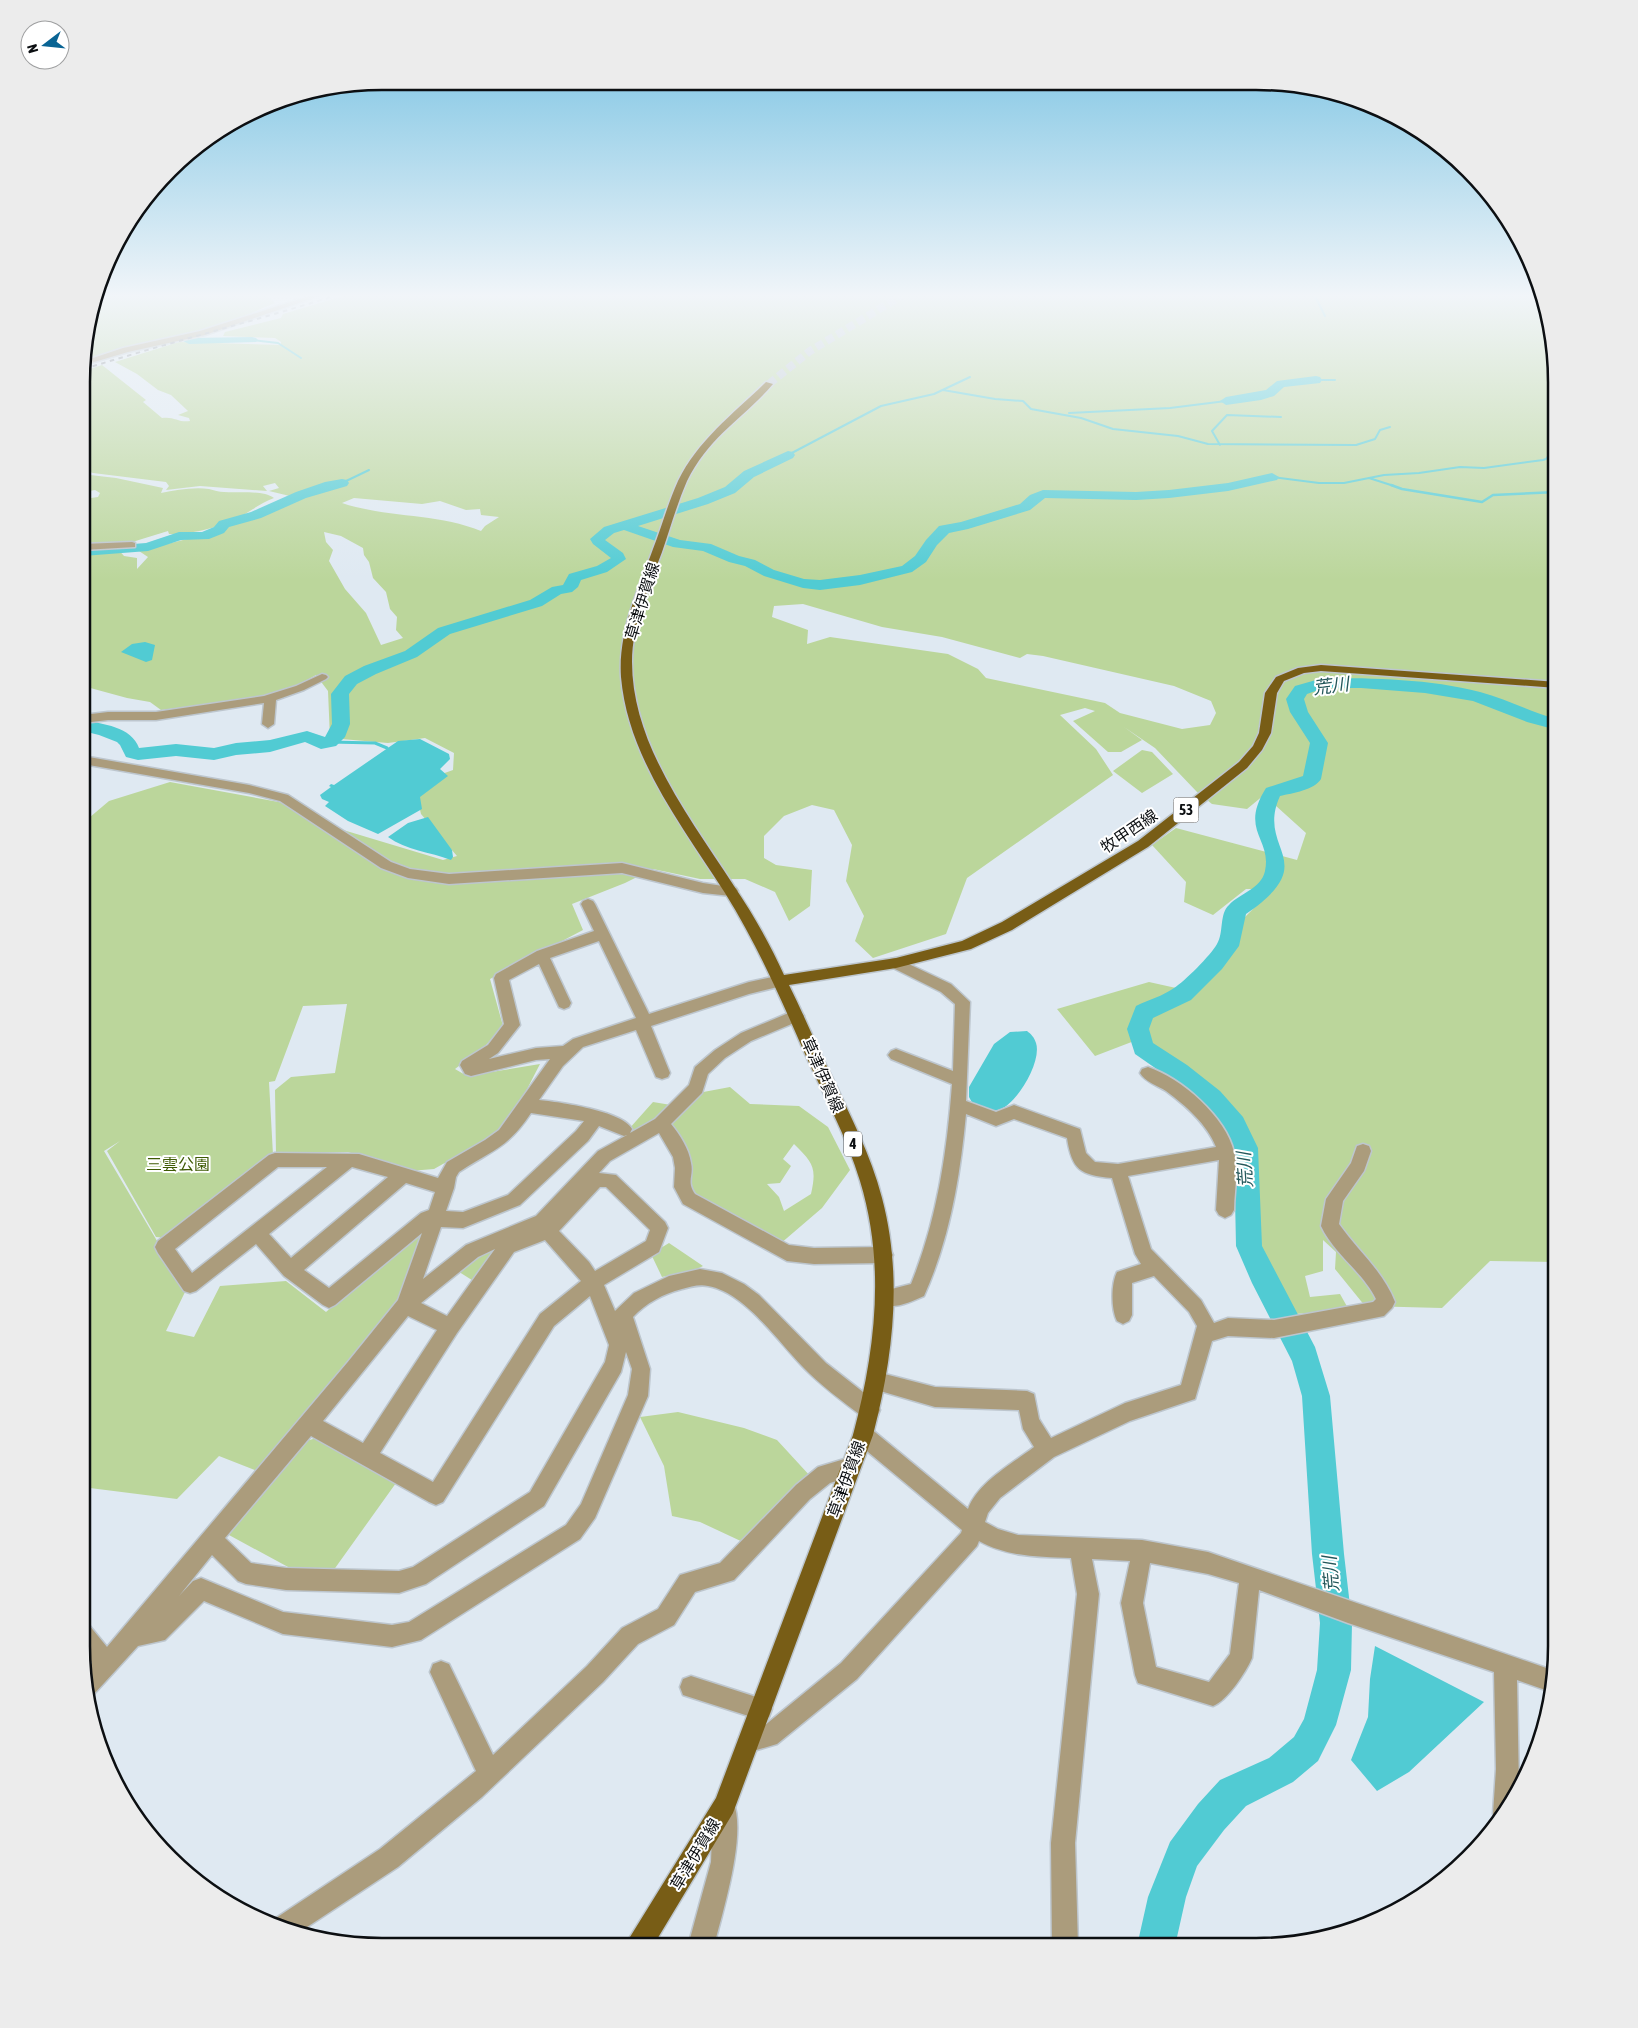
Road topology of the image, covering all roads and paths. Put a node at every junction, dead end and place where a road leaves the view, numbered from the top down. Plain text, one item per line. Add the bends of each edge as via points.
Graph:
1 (762, 391) tunnel mouth
2 (132, 545) dead end
3 (90, 547) edge
4 (322, 676) dead end
5 (1548, 684) edge
6 (270, 698) junction
7 (90, 718) edge
8 (268, 724) dead end
9 (90, 761) edge
10 (731, 891) junction
11 (588, 904) dead end
12 (602, 934) junction
13 (542, 955) junction
14 (896, 963) junction
15 (781, 981) junction
16 (564, 1003) dead end
17 (796, 1016) junction
18 (643, 1023) junction
19 (572, 1048) junction
20 (896, 1055) dead end
21 (662, 1073) dead end
22 (1148, 1073) dead end
23 (960, 1081) junction
24 (959, 1105) junction
25 (525, 1106) junction
26 (597, 1116) junction
27 (661, 1124) junction
28 (624, 1129) dead end
29 (1226, 1152) junction
30 (1363, 1152) dead end
31 (349, 1160) junction
32 (1118, 1172) junction
33 (402, 1176) junction
34 (446, 1188) junction
35 (1225, 1210) dead end
36 (436, 1217) junction
37 (548, 1231) junction
38 (256, 1234) junction
39 (884, 1254) junction
40 (1156, 1267) junction
41 (290, 1270) junction
42 (592, 1283) junction
43 (886, 1298) junction
44 (405, 1305) junction
45 (1123, 1315) dead end
46 (450, 1326) junction
47 (1204, 1336) junction
48 (877, 1381) junction
49 (870, 1410) junction
50 (309, 1424) junction
51 (863, 1435) junction
52 (1048, 1450) junction
53 (367, 1455) junction
54 (851, 1467) junction
55 (974, 1527) junction
56 (211, 1539) junction
57 (1080, 1549) junction
58 (1142, 1551) junction
59 (1250, 1576) junction
60 (132, 1636) junction
61 (90, 1644) edge
62 (106, 1663) junction
63 (1505, 1664) junction
64 (441, 1672) dead end
65 (92, 1679) edge
66 (1546, 1679) edge
67 (691, 1687) dead end
68 (761, 1709) junction
69 (750, 1740) junction
70 (490, 1774) junction
71 (1507, 1796) edge
72 (725, 1805) junction
73 (290, 1924) edge
74 (644, 1938) edge
75 (703, 1938) edge
76 (1065, 1938) edge

1 - 10 main road, 草津伊賀線 / 4 via 692,461 679,487 631,628 627,650 626,675 638,728 656,768 695,837
2 - 3 street
4 - 6 street
5 - 14 main road, 牧甲西線 / 53 via 1321,668 1289,674 1280,679 1270,693 1266,733 1243,765 1143,844 1007,926 966,945
6 - 7 street via 156,716
6 - 8 street
9 - 10 street via 284,798 386,865 408,873 449,879 622,868 704,888
10 - 15 main road, 草津伊賀線 / 4
11 - 12 street
12 - 13 street
12 - 18 street
13 - 16 street
13 - 19 street via 501,978 512,1025 493,1049 468,1065 471,1070
14 - 15 main road, 牧甲西線 / 53
14 - 23 street via 946,988 963,1002
15 - 17 main road, 草津伊賀線 / 4
15 - 18 street via 749,988
17 - 27 street via 746,1037 720,1054 701,1070 696,1088
17 - 39 main road, 草津伊賀線 / 4 via 858,1153 874,1199
18 - 19 street
18 - 21 street
19 - 25 street
20 - 23 street
22 - 29 street via 1184,1097 1215,1129
23 - 24 street
24 - 32 street via 996,1119 1014,1112 1074,1134 1078,1156 1091,1169
24 - 43 street via 947,1188 925,1275 918,1290
25 - 26 street via 569,1109
25 - 34 street via 505,1135 452,1167
26 - 28 street
26 - 36 street via 582,1136 514,1200 463,1220
27 - 39 street via 679,1151 683,1163 682,1191 689,1199 787,1253 814,1256
27 - 44 street via 604,1156 542,1221 472,1251
29 - 32 street
29 - 35 street
30 - 47 street via 1358,1166 1335,1199 1330,1226 1371,1275 1386,1302 1378,1310 1317,1322 1274,1329 1228,1327
31 - 33 street
31 - 38 street
31 - 38 street via 275,1160 164,1247 190,1285
32 - 40 street via 1144,1254
33 - 34 street
33 - 41 street
34 - 36 street
36 - 41 street via 427,1218 329,1299
36 - 44 street
37 - 42 street via 583,1268
37 - 42 street via 596,1180 610,1180 660,1228 653,1246
37 - 46 street via 508,1246
38 - 41 street
39 - 43 main road, 草津伊賀線 / 4
40 - 45 street via 1123,1278
40 - 47 street via 1195,1306 1206,1326
42 - 53 street via 547,1320 436,1495
42 - 56 street via 601,1296 618,1345 614,1365 537,1499 418,1576 399,1582 286,1579 246,1573
43 - 48 main road, 草津伊賀線 / 4
44 - 46 street
44 - 50 street
46 - 53 street
47 - 52 street via 1188,1392 1125,1413
48 - 49 main road, 草津伊賀線 / 4
48 - 52 street via 935,1397 1027,1401 1030,1422
49 - 51 main road, 草津伊賀線 / 4
49 - 60 street via 819,1370 761,1307 734,1288 706,1277 669,1284 632,1304 623,1315 641,1369 638,1396 588,1511 573,1532 413,1632 392,1636 283,1623 201,1589 157,1632
50 - 53 street
50 - 56 street
51 - 54 main road, 草津伊賀線 / 4
51 - 55 street
52 - 55 street via 992,1491 978,1507
54 - 68 main road, 草津伊賀線 / 4
54 - 70 street via 826,1474 803,1492 726,1572 688,1584 666,1617 630,1636
55 - 57 street via 1018,1546
55 - 69 street via 970,1539 849,1671 769,1736
56 - 60 street
57 - 58 street
57 - 76 street via 1088,1594 1063,1843
58 - 59 street via 1208,1563
58 - 59 street via 1132,1603 1146,1675 1213,1695 1241,1658
59 - 63 street
60 - 62 street
61 - 62 street
62 - 65 street
63 - 66 street
63 - 71 street
64 - 70 street
67 - 68 street
68 - 69 main road, 草津伊賀線 / 4
69 - 72 main road, 草津伊賀線 / 4
70 - 73 street via 389,1858
72 - 74 main road, 草津伊賀線 / 4
72 - 75 street via 722,1862

